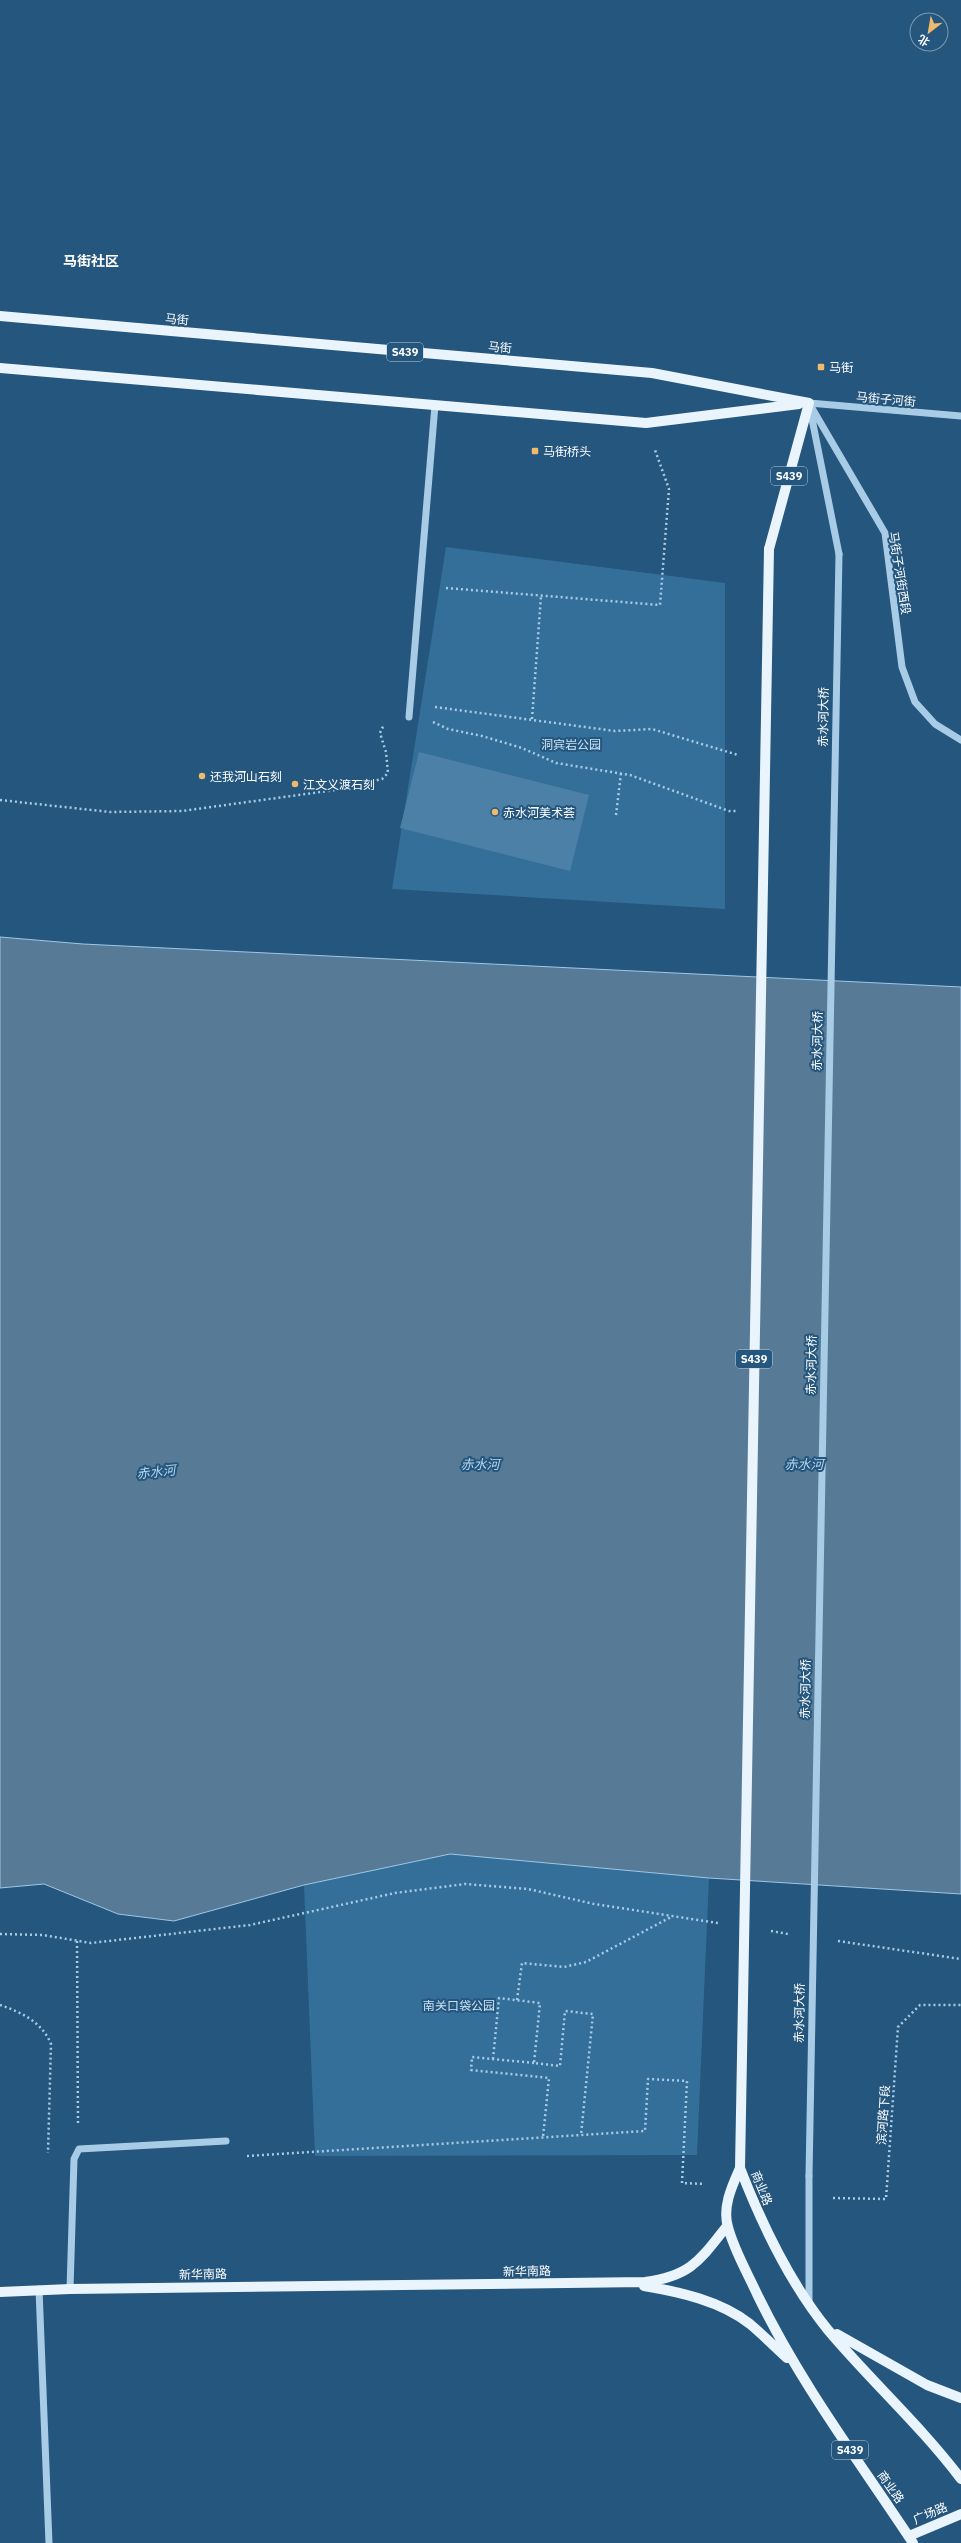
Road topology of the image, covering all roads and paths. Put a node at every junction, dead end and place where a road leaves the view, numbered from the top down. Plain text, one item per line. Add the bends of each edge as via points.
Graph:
1 (0, 316) edge
2 (0, 368) edge
3 (809, 403) junction
4 (436, 405) junction
5 (961, 416) edge
6 (646, 423) junction
7 (420, 586) junction
8 (541, 596) junction
9 (410, 704) junction
10 (409, 717) junction
11 (532, 719) junction
12 (961, 740) edge
13 (746, 756) dead end
14 (621, 773) junction
15 (0, 800) edge
16 (744, 811) dead end
17 (616, 815) dead end
18 (673, 1916) junction
19 (719, 1923) dead end
20 (765, 1930) dead end
21 (0, 1934) edge
22 (795, 1935) dead end
23 (833, 1940) dead end
24 (77, 1941) junction
25 (961, 1959) edge
26 (517, 2000) junction
27 (0, 2005) edge
28 (961, 2005) edge
29 (493, 2059) junction
30 (534, 2063) junction
31 (581, 2135) junction
32 (543, 2137) junction
33 (226, 2141) dead end
34 (79, 2149) junction
35 (48, 2155) dead end
36 (246, 2156) dead end
37 (740, 2168) junction
38 (732, 2186) junction
39 (809, 2197) junction
40 (727, 2226) junction
41 (621, 2282) junction
42 (70, 2288) junction
43 (39, 2289) junction
44 (0, 2292) edge
45 (809, 2303) junction
46 (828, 2329) junction
47 (793, 2363) junction
48 (961, 2398) edge
49 (961, 2479) edge
50 (961, 2514) edge
51 (911, 2539) edge
52 (49, 2543) edge

1 - 3 main road, 马街 / S439 via 652,373
2 - 4 main road
3 - 5 street, 马街子河街
3 - 6 main road
3 - 12 street, 马街子河街西段 via 885,533 902,666 915,702 935,724
3 - 37 main road, S439, bridge via 769,549
3 - 39 street, 赤水河大桥, bridge via 839,554
4 - 6 main road
4 - 7 street
6 - 8 path via 669,489 660,605
7 - 8 path
7 - 9 street
8 - 11 path
9 - 10 street
9 - 11 path
10 - 14 path via 426,719 448,729 511,745 556,763
10 - 15 path via 382,728 380,732 386,752 388,773 382,778 335,790 182,811 110,812
11 - 13 path via 615,731 652,729 731,754
14 - 16 path via 729,811
14 - 17 path
18 - 19 path
18 - 24 path via 594,1904 528,1889 465,1884 395,1893 250,1925 91,1943
18 - 26 path via 586,1962 564,1967 522,1963
20 - 22 path
21 - 24 path via 43,1935
23 - 25 path
24 - 34 path
26 - 29 path via 499,1998
26 - 30 path via 540,2003
27 - 35 path via 20,2012 36,2024 47,2033 51,2044
28 - 39 path, 滨河路下段 via 920,2005 898,2027 886,2199
29 - 30 path
29 - 32 path via 472,2057 471,2070 548,2078
30 - 31 path via 560,2066 565,2011 593,2014
31 - 32 path
31 - 38 path via 645,2131 648,2079 688,2081 682,2183
32 - 36 path
33 - 34 street
34 - 42 street via 74,2158
37 - 38 main road, 商业路
37 - 45 main road, 商业路 / S439 via 755,2208 780,2257
38 - 40 main road, 商业路 via 728,2200
39 - 45 street, 赤水河大桥
40 - 41 main road via 701,2258 679,2275 662,2280
40 - 47 main road, 商业路 / S439 via 742,2263
41 - 42 main road, 新华南路
41 - 47 main road via 663,2289 717,2305 749,2324
42 - 43 main road, 新华南路
43 - 44 main road, 新华南路
43 - 52 street
45 - 46 main road, 商业路 / S439
46 - 48 main road via 927,2385
46 - 49 main road, 商业路 / S439 via 922,2432
47 - 51 main road, 商业路 / S439
50 - 51 main road, 广场路

